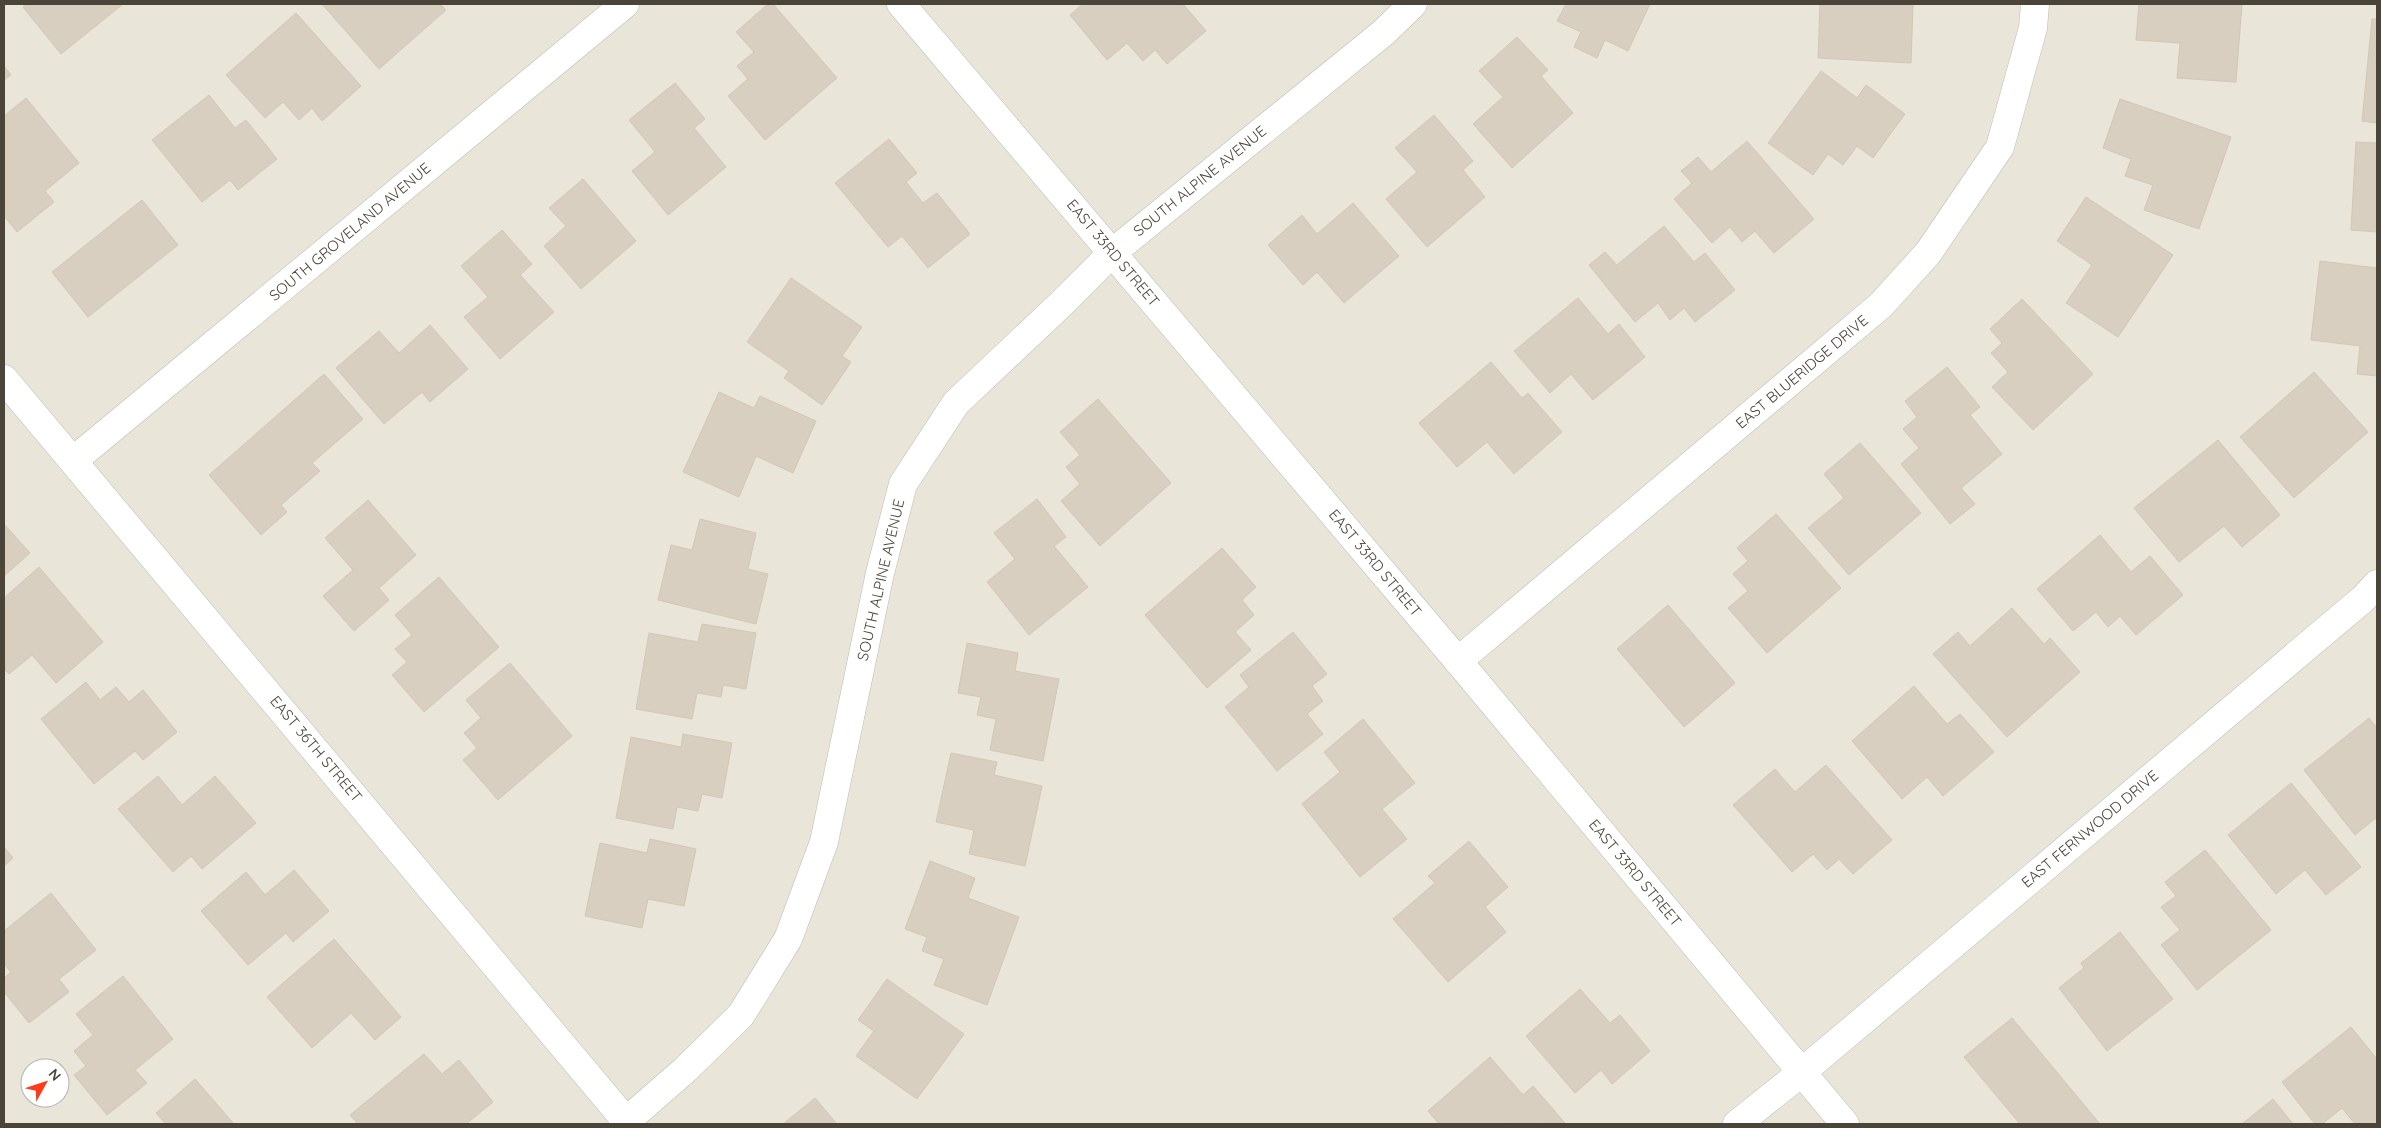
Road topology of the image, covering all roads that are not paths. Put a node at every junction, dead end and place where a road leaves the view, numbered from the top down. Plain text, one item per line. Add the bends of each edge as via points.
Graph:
1 (625, 4) edge
2 (901, 4) edge
3 (1412, 4) edge
4 (2035, 4) edge
5 (1113, 252) junction
6 (4, 379) edge
7 (74, 460) junction
8 (2377, 584) edge
9 (1458, 661) junction
10 (1802, 1072) junction
11 (624, 1123) edge
12 (1737, 1124) edge
13 (1845, 1124) edge

1 - 7 street, SOUTH GROVELAND AVENUE
2 - 5 street, EAST 33RD STREET
3 - 5 street, SOUTH ALPINE AVENUE via 1384,33
4 - 9 street, EAST BLUERIDGE DRIVE via 2033,28 2000,147 1928,253 1881,305
5 - 9 street, EAST 33RD STREET
5 - 11 street, SOUTH ALPINE AVENUE via 956,403 903,484 880,573 824,842 788,939 741,1015
6 - 7 street, EAST 36TH STREET
7 - 11 street, EAST 36TH STREET
8 - 10 street, EAST FERNWOOD DRIVE via 2363,600
9 - 10 street, EAST 33RD STREET
10 - 12 street, EAST FERNWOOD DRIVE
10 - 13 street, EAST 33RD STREET

